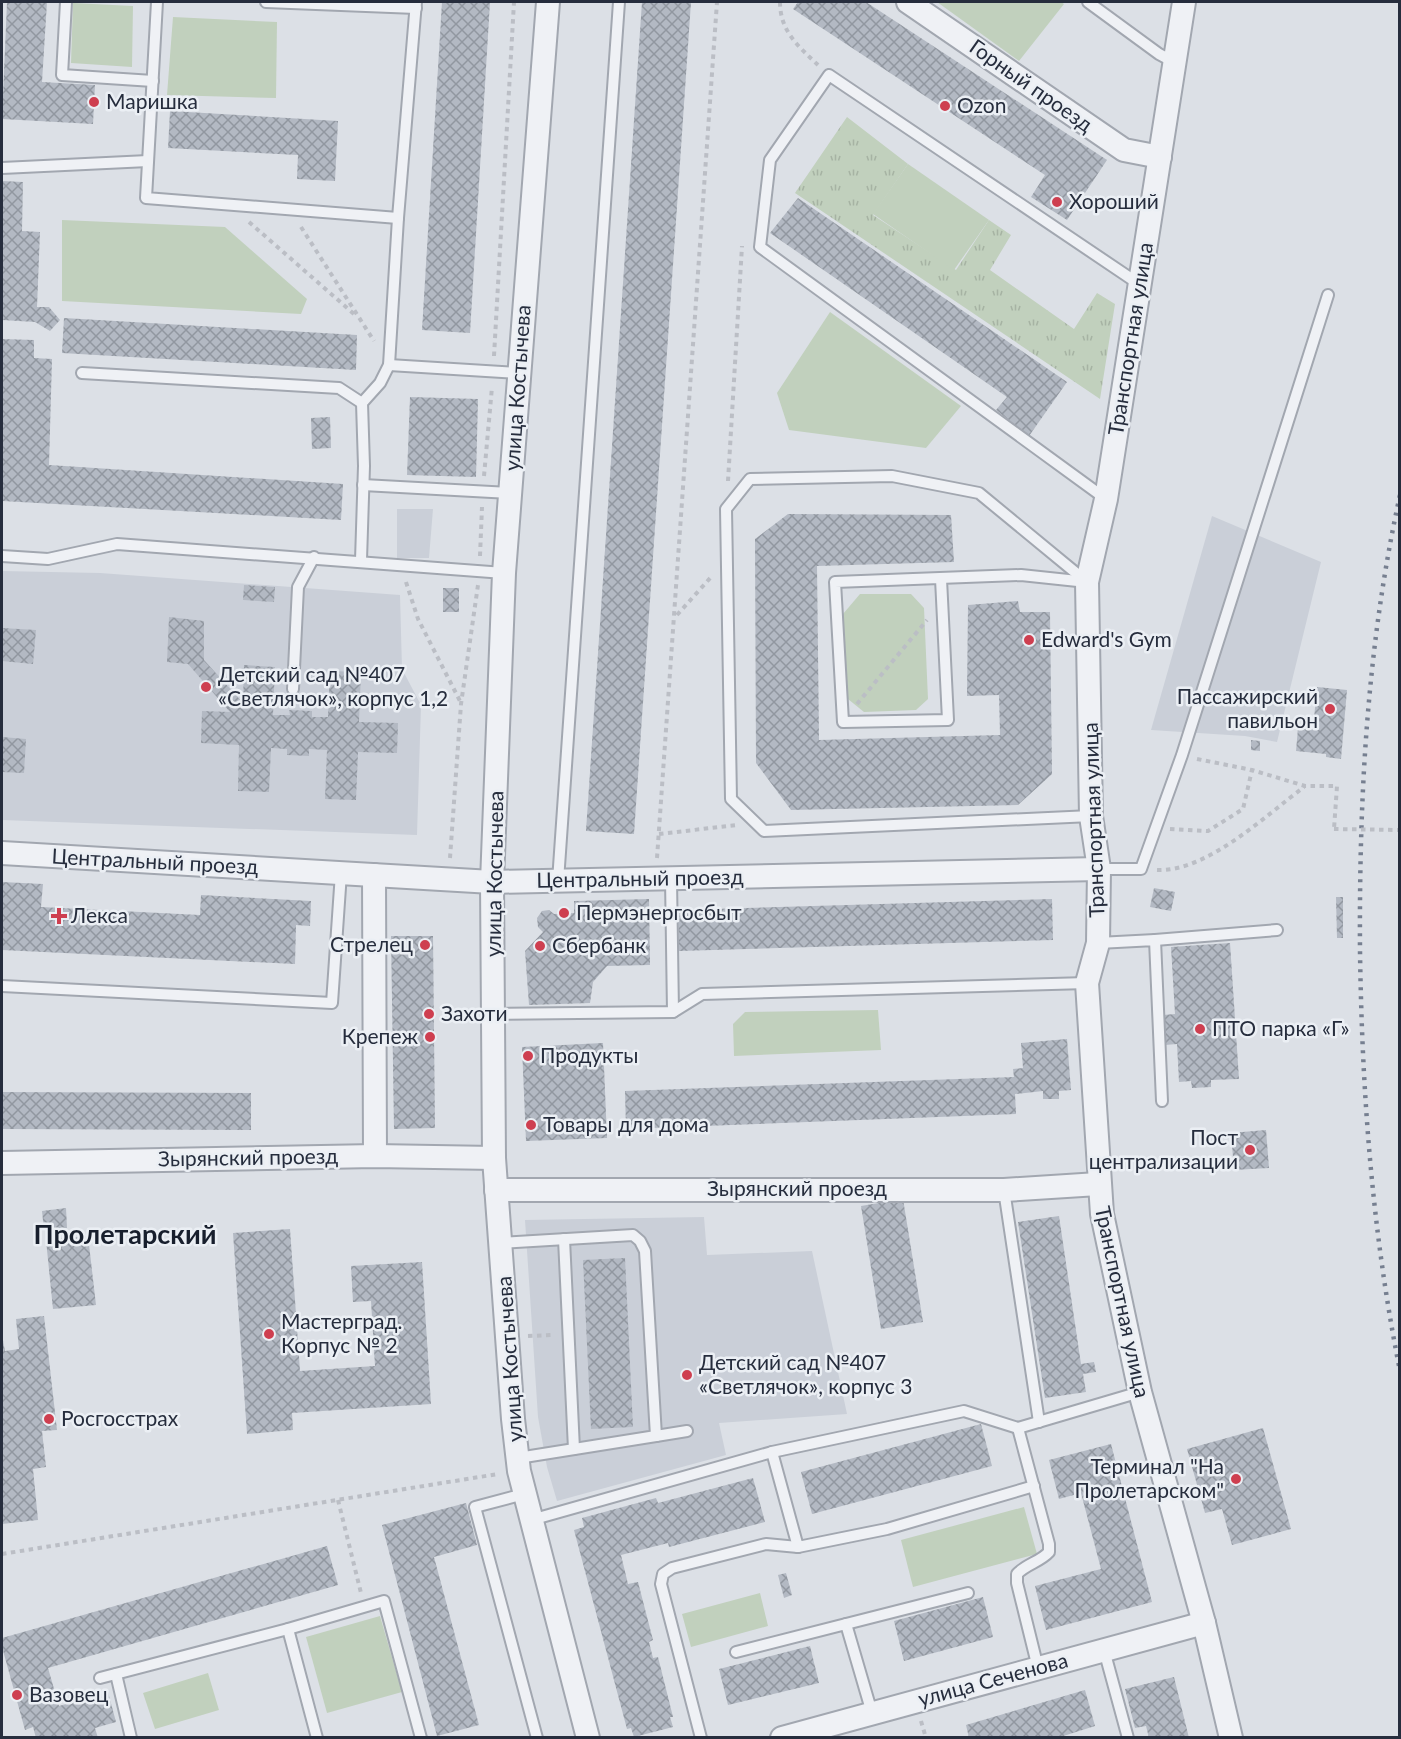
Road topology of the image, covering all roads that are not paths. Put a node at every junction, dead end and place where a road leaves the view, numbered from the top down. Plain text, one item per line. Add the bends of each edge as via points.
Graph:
1 (66, 2) edge
2 (157, 2) edge
3 (266, 2) edge
4 (548, 2) edge
5 (619, 2) edge
6 (908, 2) edge
7 (1088, 2) edge
8 (1184, 2) edge
9 (416, 5) edge
10 (1174, 62) junction
11 (153, 81) junction
12 (1160, 157) junction
13 (148, 161) junction
14 (2, 168) edge
15 (398, 218) junction
16 (1140, 284) junction
17 (1328, 295) dead end
18 (390, 365) junction
19 (82, 373) dead end
20 (519, 373) junction
21 (362, 403) junction
22 (363, 484) junction
23 (510, 493) junction
24 (1106, 499) junction
25 (2, 556) edge
26 (314, 557) junction
27 (361, 560) junction
28 (504, 573) junction
29 (942, 579) junction
30 (1087, 582) junction
31 (293, 689) dead end
32 (1091, 816) junction
33 (2, 854) edge
34 (1099, 869) junction
35 (341, 873) junction
36 (374, 875) junction
37 (663, 879) junction
38 (492, 882) junction
39 (558, 882) junction
40 (1276, 930) dead end
41 (1155, 940) junction
42 (1098, 943) junction
43 (1088, 983) junction
44 (2, 986) edge
45 (673, 1012) junction
46 (494, 1014) junction
47 (1162, 1101) dead end
48 (375, 1156) junction
49 (494, 1158) junction
50 (2, 1163) edge
51 (1098, 1184) junction
52 (496, 1190) junction
53 (1004, 1190) junction
54 (564, 1239) junction
55 (501, 1243) junction
56 (1140, 1392) junction
57 (1039, 1422) junction
58 (1018, 1428) junction
59 (687, 1431) dead end
60 (656, 1436) junction
61 (574, 1449) junction
62 (772, 1452) junction
63 (519, 1464) junction
64 (1034, 1486) junction
65 (524, 1494) junction
66 (531, 1520) junction
67 (798, 1547) junction
68 (969, 1593) dead end
69 (1204, 1623) junction
70 (846, 1624) junction
71 (288, 1629) junction
72 (1104, 1650) junction
73 (735, 1652) dead end
74 (1038, 1668) junction
75 (116, 1674) junction
76 (100, 1678) dead end
77 (872, 1713) junction
78 (131, 1737) edge
79 (317, 1737) edge
80 (421, 1737) edge
81 (537, 1737) edge
82 (588, 1737) edge
83 (701, 1737) edge
84 (782, 1737) edge
85 (1128, 1737) edge
86 (1231, 1737) edge

1 - 11 lane via 62,75
2 - 11 lane
3 - 9 lane
4 - 20 street, улица Костычева
5 - 39 lane
6 - 12 street, Горный проезд via 1124,150
7 - 10 lane
8 - 10 street, Транспортная улица
9 - 15 lane
10 - 12 street, Транспортная улица
11 - 13 lane
12 - 16 street, Транспортная улица
13 - 14 lane
13 - 15 lane via 146,198
15 - 18 lane
16 - 24 street, Транспортная улица
16 - 24 lane via 829,75 770,160 760,247
17 - 34 lane via 1182,755 1141,869
18 - 20 lane
18 - 21 lane
19 - 21 lane via 339,388
20 - 23 street, улица Костычева
21 - 22 lane
22 - 23 lane
22 - 27 lane
23 - 28 street, улица Костычева
24 - 30 street, Транспортная улица
25 - 26 lane via 48,559 117,544
26 - 27 lane
26 - 31 lane via 298,587
27 - 28 lane
28 - 38 street, улица Костычева
29 - 29 lane via 835,582 843,722 948,720
29 - 30 lane via 1021,575
30 - 32 street, Транспортная улица
30 - 32 lane via 980,494 892,476 750,479 726,509 731,799 764,831
32 - 34 street, Транспортная улица
33 - 35 street, Центральный проезд
34 - 37 street, Центральный проезд
34 - 42 street, Транспортная улица
35 - 36 street, Центральный проезд
35 - 44 lane via 332,1003
36 - 38 street, Центральный проезд
36 - 48 street
37 - 39 street, Центральный проезд
37 - 45 lane
38 - 39 street, Центральный проезд
38 - 46 street, улица Костычева
40 - 41 lane
41 - 42 lane
41 - 47 lane
42 - 43 street, Транспортная улица
43 - 45 lane via 702,994
43 - 51 street, Транспортная улица
45 - 46 lane
46 - 49 street, улица Костычева
48 - 49 street, Зырянский проезд
48 - 50 street, Зырянский проезд
49 - 52 street, улица Костычева
51 - 53 street, Зырянский проезд
51 - 56 street, Транспортная улица
52 - 53 street, Зырянский проезд
52 - 55 street, улица Костычева
53 - 57 lane
54 - 55 lane
54 - 60 lane via 633,1235 645,1251
54 - 61 lane
55 - 63 street, улица Костычева
56 - 57 lane
56 - 69 street, Транспортная улица
57 - 58 lane
58 - 62 lane via 964,1411
58 - 64 lane
59 - 60 lane
60 - 61 lane
61 - 63 lane
62 - 66 lane
62 - 67 lane
63 - 65 street, улица Костычева
64 - 67 lane via 888,1529
64 - 74 lane via 1049,1552 1023,1568 1017,1574 1017,1583
65 - 66 street, улица Костычева
65 - 81 lane via 475,1507
66 - 82 street, улица Костычева
67 - 83 lane via 766,1544 672,1568 663,1574 661,1584
68 - 70 lane
69 - 72 street, улица Сеченова
69 - 86 street, Транспортная улица
70 - 73 lane
70 - 77 lane
71 - 75 lane
71 - 79 lane
71 - 80 lane via 384,1601
72 - 74 street, улица Сеченова
72 - 85 lane
74 - 77 street, улица Сеченова
75 - 76 lane
75 - 78 lane
77 - 84 street, улица Сеченова

